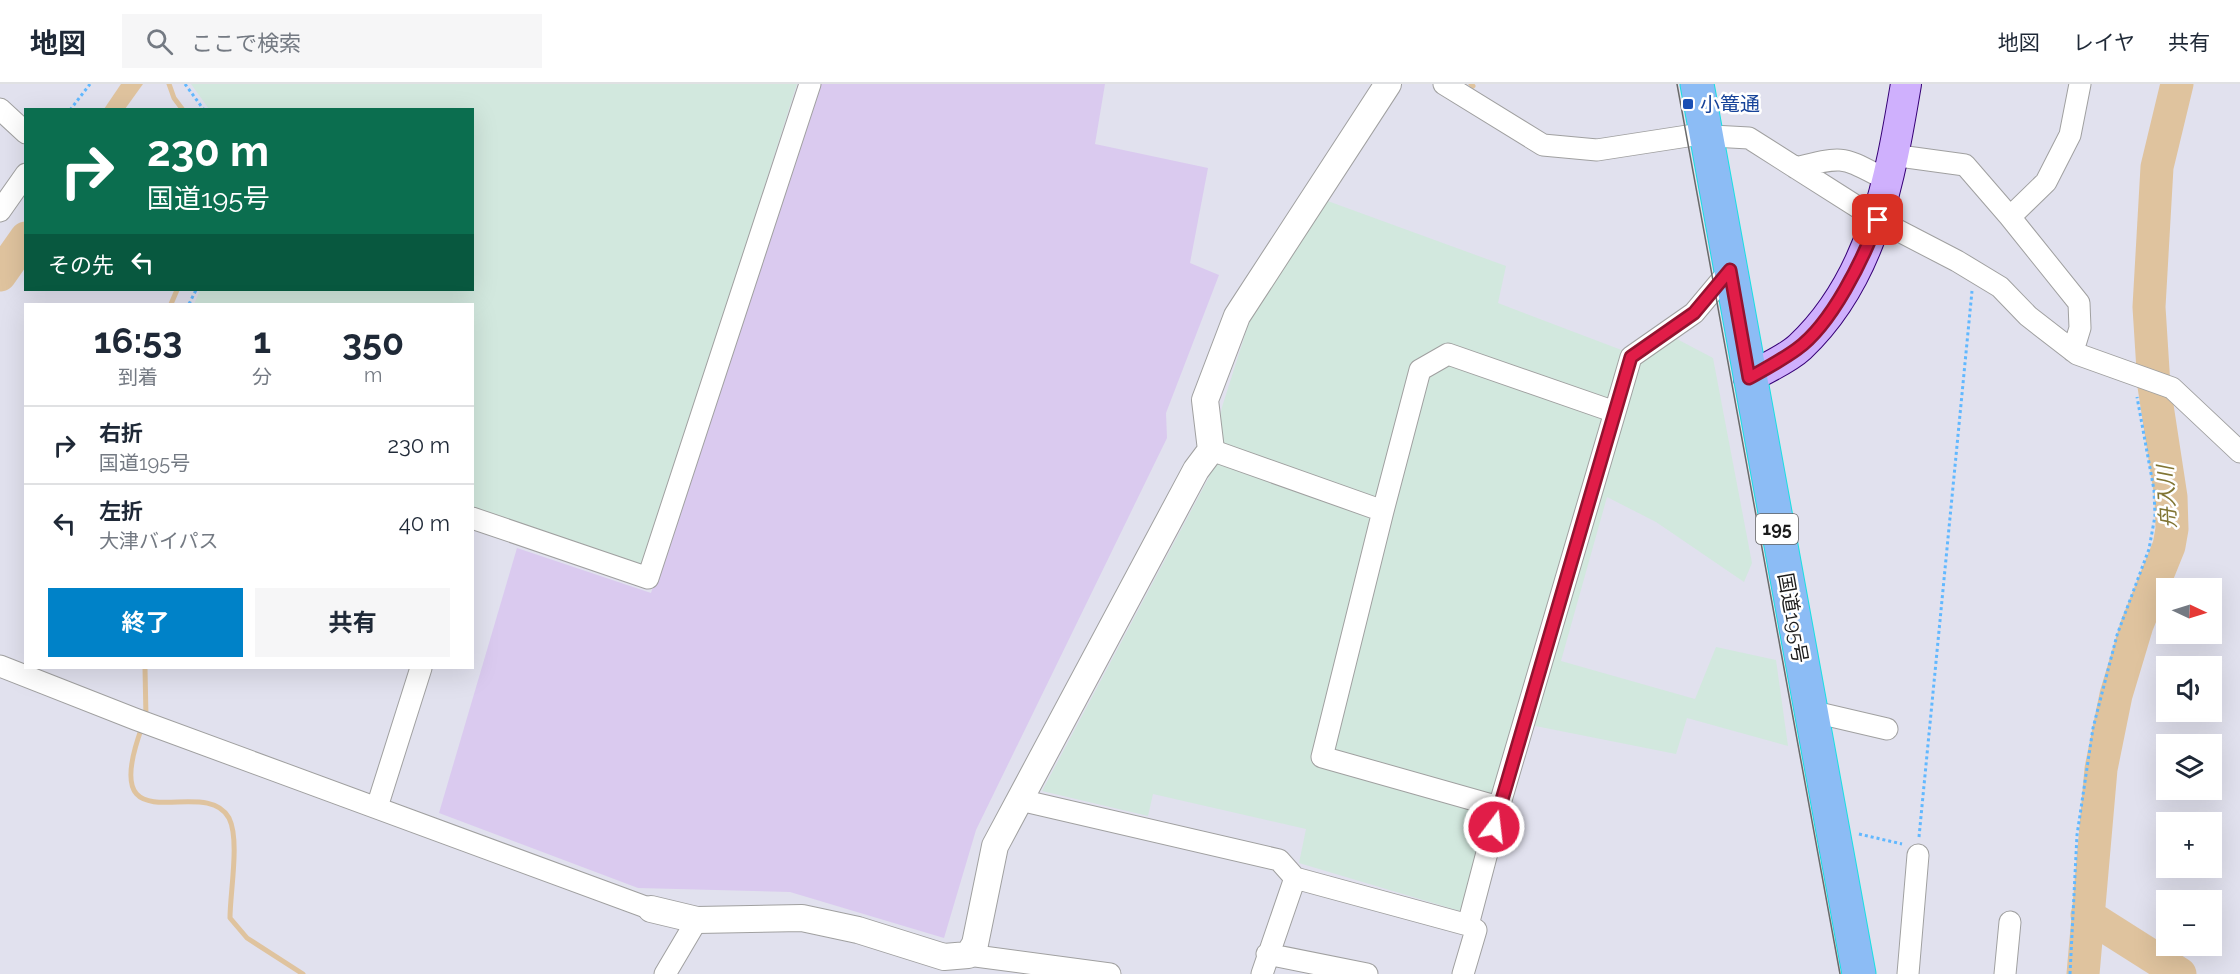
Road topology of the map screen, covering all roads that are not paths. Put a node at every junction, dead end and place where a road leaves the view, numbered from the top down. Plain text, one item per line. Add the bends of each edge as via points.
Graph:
1 (810, 84) edge
2 (1388, 84) edge
3 (1444, 84) edge
4 (1697, 84) edge
5 (1905, 84) edge
6 (2080, 84) edge
7 (0, 109) edge
8 (24, 131) edge
9 (1706, 135) junction
10 (1889, 167) junction
11 (1796, 168) junction
12 (24, 177) edge
13 (0, 211) edge
14 (2010, 217) junction
15 (1878, 220) junction
16 (1730, 270) junction
17 (2073, 351) junction
18 (1749, 378) junction
19 (1615, 412) junction
20 (1211, 450) junction
21 (2240, 452) edge
22 (1383, 511) junction
23 (474, 519) edge
24 (0, 666) edge
25 (422, 669) edge
26 (1810, 711) junction
27 (1887, 729) dead end
28 (1020, 800) junction
29 (377, 807) junction
30 (1499, 807) junction
31 (1918, 851) road end
32 (1294, 878) junction
33 (651, 909) joint
34 (697, 920) junction
35 (2010, 922) dead end
36 (1468, 925) junction
37 (968, 955) junction
38 (1264, 964) edge
39 (665, 974) edge
40 (1110, 974) edge
41 (1367, 974) edge
42 (1462, 974) edge
43 (1859, 974) edge
44 (1908, 974) edge
45 (2005, 974) edge

1 - 23 street via 648,578
2 - 20 street via 1237,316 1205,400
3 - 9 street via 1543,145 1597,150
4 - 9 highway, 国道195号 / 195
5 - 10 main road
6 - 14 street via 2070,135 2046,182
7 - 8 street
9 - 11 street via 1749,138
9 - 16 highway, 国道195号 / 195
10 - 11 street via 1832,159
10 - 14 street via 1965,165
10 - 15 main road
11 - 15 street
12 - 13 street
14 - 17 street via 2079,303 2080,328
15 - 17 street via 2000,287 2028,316
15 - 18 main road via 1863,259 1831,311 1799,348
16 - 18 highway, 国道195号 / 195
16 - 19 street via 1694,313 1631,357
17 - 21 street via 2172,388
18 - 26 highway, 国道195号 / 195
19 - 22 street via 1448,354 1420,370
19 - 30 street
20 - 22 street
20 - 28 street via 1196,470
22 - 30 street via 1322,757
24 - 29 street
25 - 29 street
26 - 27 street
26 - 43 highway, 国道195号 / 195
28 - 32 street via 1279,860
28 - 37 street via 995,846 975,944
29 - 33 street
30 - 36 street
31 - 44 street
32 - 36 street
32 - 38 street
33 - 34 street
34 - 37 street via 802,918 858,930 944,957
34 - 39 street
35 - 45 street
36 - 42 street via 1476,930
37 - 40 street
38 - 41 street

